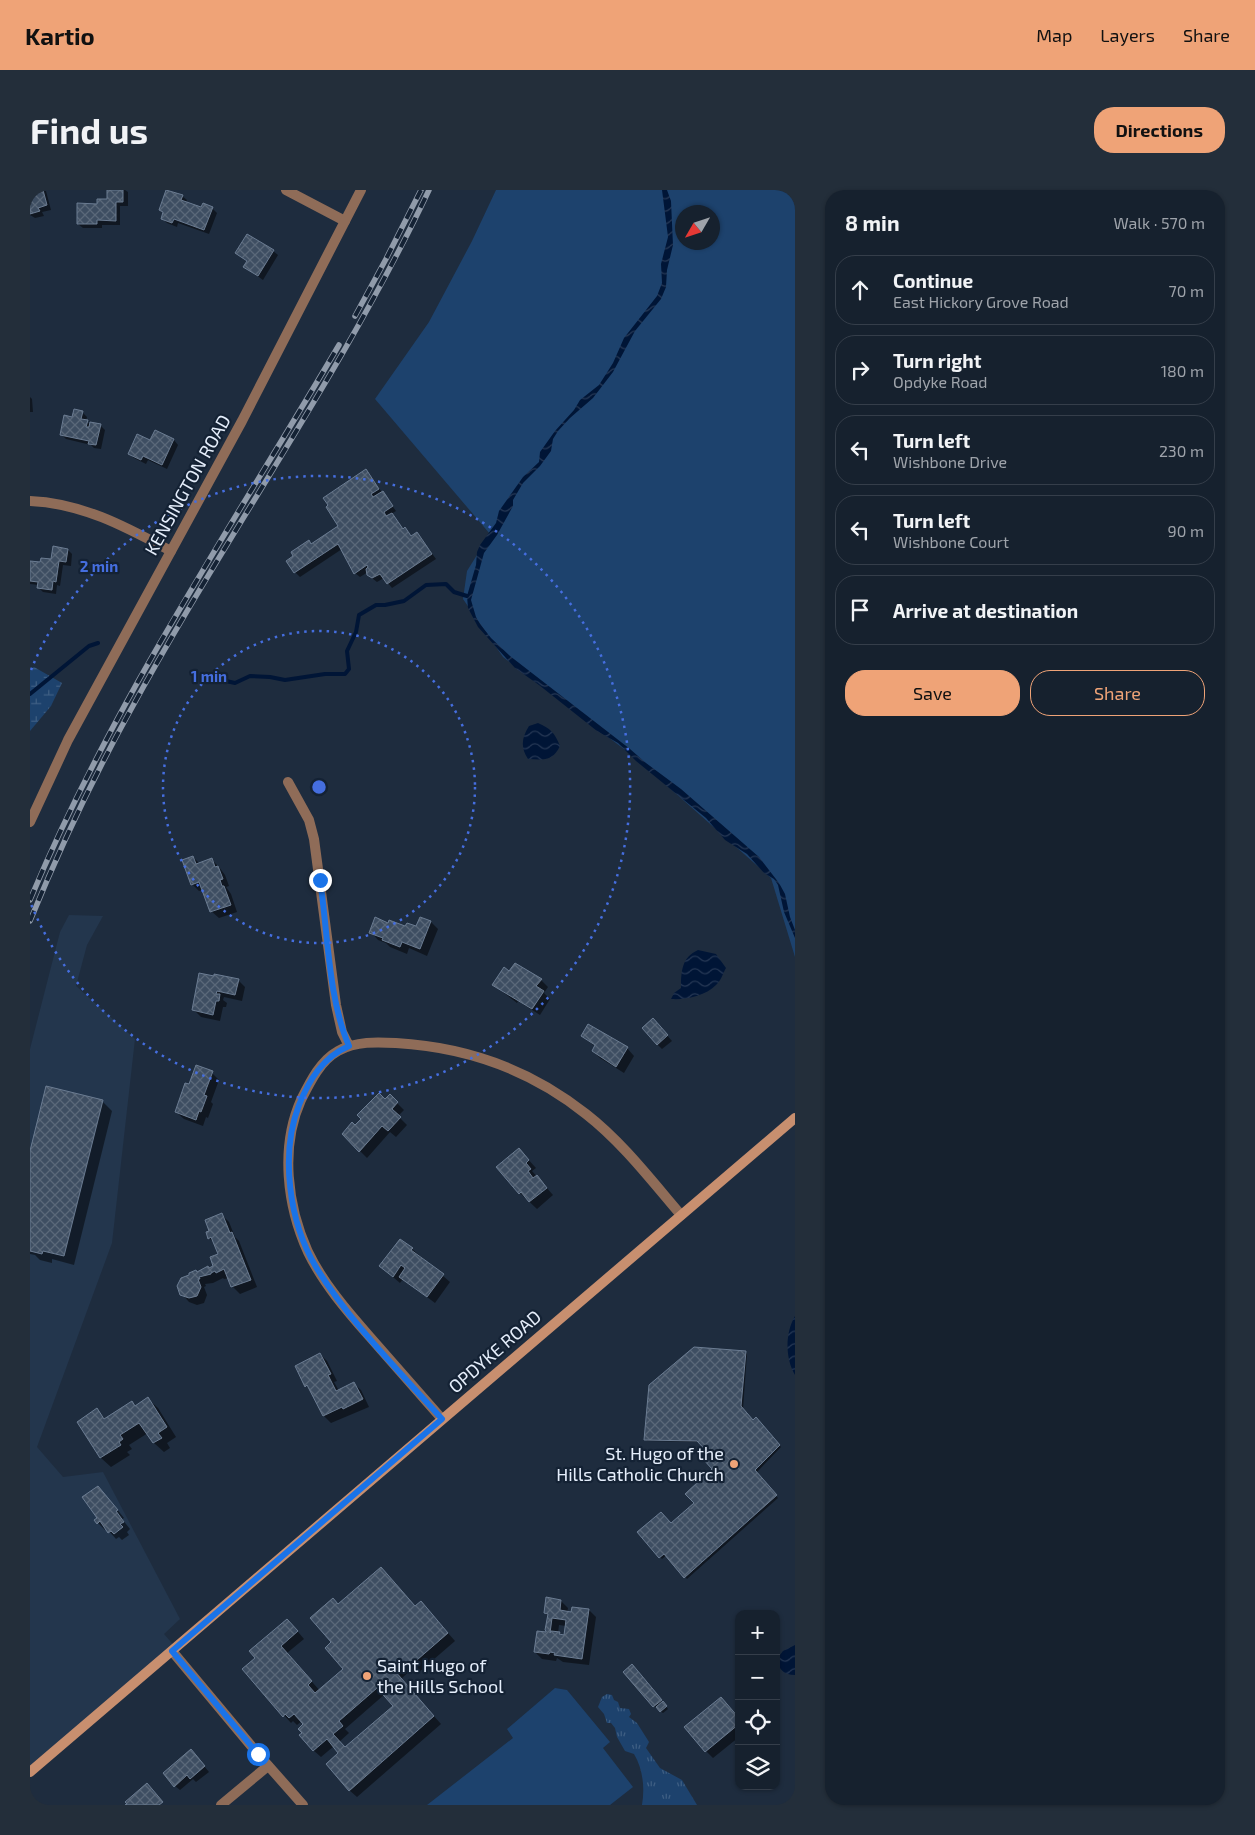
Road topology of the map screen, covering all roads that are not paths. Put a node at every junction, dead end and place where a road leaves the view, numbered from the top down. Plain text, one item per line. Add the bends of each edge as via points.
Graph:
1 (286, 190) edge
2 (361, 190) edge
3 (345, 221) junction
4 (30, 501) edge
5 (171, 551) junction
6 (288, 782) dead end
7 (30, 822) edge
8 (349, 1046) junction
9 (795, 1118) edge
10 (681, 1215) junction
11 (442, 1419) junction
12 (172, 1651) junction
13 (268, 1766) junction
14 (30, 1772) edge
15 (221, 1805) edge
16 (303, 1805) edge

1 - 3 street
2 - 3 street, KENSINGTON ROAD
3 - 5 street, KENSINGTON ROAD
4 - 5 street via 97,514
5 - 7 street, KENSINGTON ROAD via 68,740
6 - 8 street via 312,830 336,1005
8 - 10 street via 382,1042 435,1046 478,1056 518,1071 573,1104 614,1138
8 - 11 street via 333,1054 318,1069 295,1116 288,1154 296,1215 307,1250 325,1280
9 - 10 main road, OPDYKE ROAD
10 - 11 main road, OPDYKE ROAD
11 - 12 main road, OPDYKE ROAD
12 - 13 street
12 - 14 main road, OPDYKE ROAD
13 - 15 street
13 - 16 street

